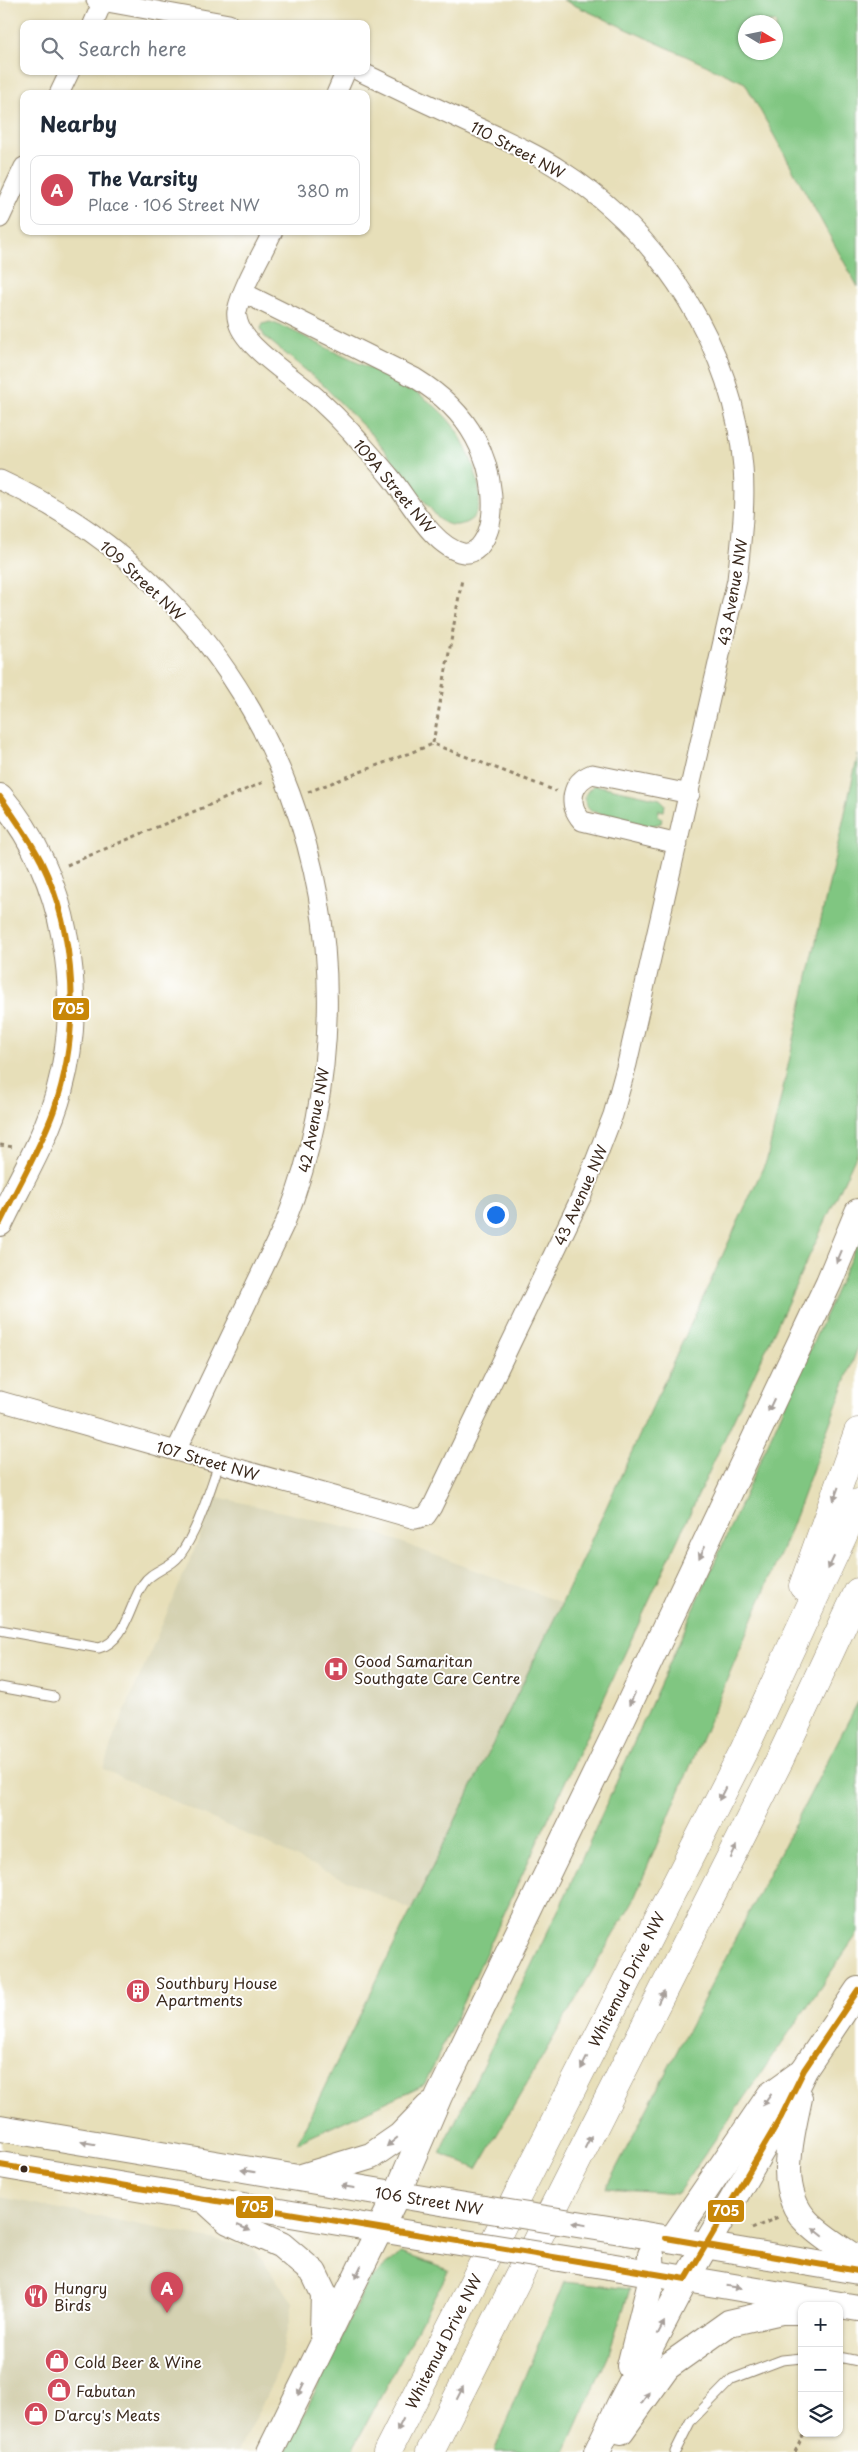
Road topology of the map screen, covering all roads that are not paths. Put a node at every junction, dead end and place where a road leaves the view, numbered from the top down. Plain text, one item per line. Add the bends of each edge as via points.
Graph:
1 (100, 1) edge
2 (94, 20) edge
3 (207, 20) edge
4 (68, 75) edge
5 (344, 75) edge
6 (367, 75) edge
7 (61, 90) edge
8 (338, 90) edge
9 (20, 176) edge
10 (0, 218) edge
11 (270, 235) edge
12 (244, 293) junction
13 (718, 360) joint
14 (0, 480) edge
15 (299, 794) joint
16 (690, 794) junction
17 (6, 804) edge
18 (678, 844) junction
19 (858, 1212) edge
20 (0, 1223) edge
21 (0, 1401) edge
22 (858, 1432) edge
23 (176, 1452) junction
24 (220, 1464) junction
25 (858, 1503) edge
26 (415, 1519) joint
27 (858, 1592) edge
28 (0, 1630) edge
29 (858, 1634) edge
30 (0, 1687) edge
31 (54, 1697) dead end
32 (744, 1750) junction
33 (779, 1761) junction
34 (858, 1990) edge
35 (804, 2070) junction
36 (440, 2096) junction
37 (0, 2128) edge
38 (0, 2165) edge
39 (296, 2178) junction
40 (396, 2196) junction
41 (205, 2200) junction
42 (379, 2229) junction
43 (634, 2233) junction
44 (673, 2238) junction
45 (707, 2245) junction
46 (858, 2260) edge
47 (858, 2270) edge
48 (652, 2273) junction
49 (686, 2279) junction
50 (858, 2309) edge
51 (843, 2310) edge
52 (798, 2311) edge
53 (322, 2345) junction
54 (798, 2358) edge
55 (843, 2359) edge
56 (858, 2361) edge
57 (621, 2402) junction
58 (270, 2452) edge
59 (387, 2452) edge
60 (430, 2452) edge
61 (597, 2452) edge
62 (606, 2452) edge
63 (675, 2452) edge

1 - 2 street
1 - 3 street
4 - 7 street
5 - 8 street
6 - 13 street, 110 Street NW via 529,152 585,186 623,219 660,260 694,311
9 - 10 street
11 - 12 street
12 - 12 street, 109A Street NW via 236,312 239,326 254,346 319,400 349,431 391,478 430,531 447,546 464,554 475,551 485,540 491,518 490,492 485,462 461,416 439,392 415,378
13 - 16 street, 43 Avenue NW via 735,412 744,467 744,517 737,580
14 - 15 street, 109 Street NW via 25,491 101,540 176,607 213,651
15 - 23 street, 42 Avenue NW via 318,886 328,982 326,1043 311,1141 300,1186 285,1224
16 - 18 street, 43 Avenue NW
16 - 18 street via 592,774 577,784 573,795 572,806 582,821
17 - 20 street via 42,864 60,912 70,1012 59,1093
18 - 26 street, 43 Avenue NW via 628,1064 593,1170 432,1507 426,1516
19 -> 36 street via 829,1282 619,1728
21 - 23 street, 107 Street NW
22 -> 32 highway
23 - 24 street, 107 Street NW
24 - 26 street, 107 Street NW
24 - 28 lane via 197,1522 179,1556 145,1581 120,1632 108,1646 99,1648
25 -> 32 highway, Whitemud Drive NW
27 - 33 highway
29 - 33 highway
30 - 31 lane
32 -> 59 highway, Whitemud Drive NW
60 -> 33 highway
34 - 35 street
35 -> 44 street via 770,2095
35 - 45 street via 781,2117
46 -> 35 street via 808,2223 792,2195 788,2180 789,2162
36 -> 39 street via 400,2136 371,2156
36 - 40 street
39 -> 37 street, 106 Street NW
38 - 41 street
40 -> 39 street, 106 Street NW
40 - 42 street
43 -> 40 street, 106 Street NW, bridge
41 - 42 street
41 -> 53 street via 228,2221 281,2245 314,2273 326,2305
42 - 48 street, bridge
42 -> 53 street
43 - 44 street, 106 Street NW
43 - 48 street via 649,2248
44 - 45 street, 106 Street NW
44 - 49 street
45 - 47 street, 106 Street NW
45 - 49 street
48 - 49 street
48 - 57 street
49 -> 50 street
57 -> 49 street
50 - 51 street
62 -> 52 street via 667,2367 729,2323 780,2311
53 -> 58 street
54 - 63 lane via 782,2360 732,2379 690,2422
55 - 56 lane
57 - 61 street

